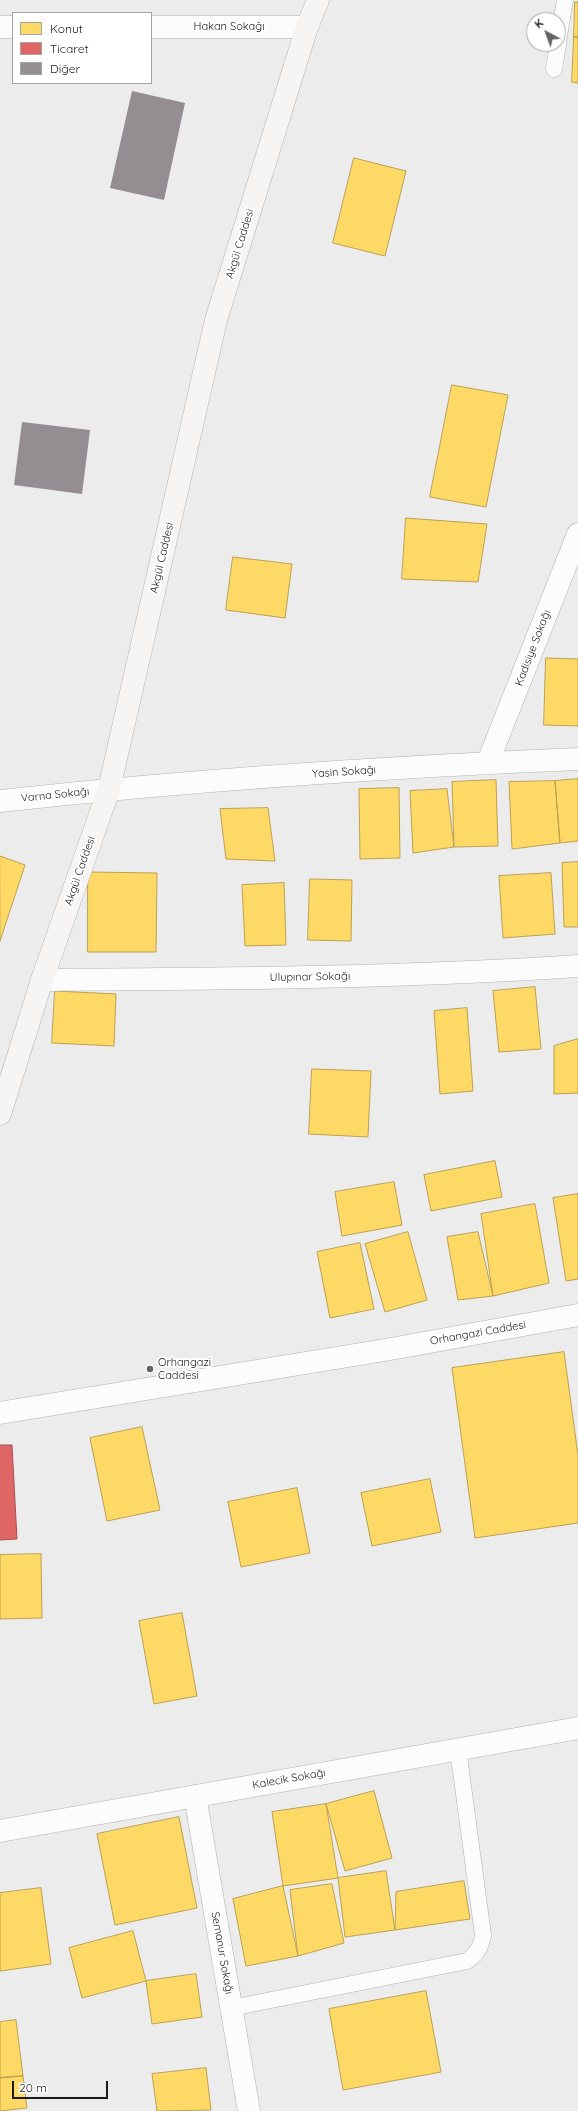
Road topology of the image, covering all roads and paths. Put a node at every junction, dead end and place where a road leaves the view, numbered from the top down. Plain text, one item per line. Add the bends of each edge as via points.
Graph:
1 (318, 0) edge
2 (565, 0) edge
3 (563, 12) edge
4 (0, 27) edge
5 (12, 27) edge
6 (152, 27) edge
7 (308, 27) junction
8 (557, 52) edge
9 (554, 70) dead end
10 (578, 534) edge
11 (578, 758) edge
12 (488, 762) junction
13 (109, 789) junction
14 (0, 801) edge
15 (578, 966) edge
16 (42, 980) junction
17 (0, 1114) edge
18 (578, 1315) edge
19 (0, 1413) edge
20 (578, 1728) edge
21 (458, 1749) junction
22 (195, 1796) junction
23 (0, 1831) edge
24 (231, 2008) junction
25 (249, 2111) edge

1 - 7 street, Akgül Caddesi
2 - 3 lane
4 - 5 street
6 - 7 street, Hakan Sokağı
7 - 13 street, Akgül Caddesi via 216,320
8 - 9 lane
10 - 12 street, Kadisiye Sokağı
11 - 12 street, Yasin Sokağı
12 - 13 street, Yasin Sokağı
13 - 14 street, Varna Sokağı
13 - 16 street, Akgül Caddesi
15 - 16 street, Ulupınar Sokağı via 485,972 228,979
16 - 17 street, Akgül Caddesi
18 - 19 street, Orhangazi Caddesi via 385,1350
20 - 21 street, Kalecik Sokağı
21 - 22 street, Kalecik Sokağı
21 - 24 lane via 483,1935 482,1943 474,1956 467,1961
22 - 23 street, Kalecik Sokağı
22 - 24 street, Semanur Sokağı
24 - 25 street, Semanur Sokağı

